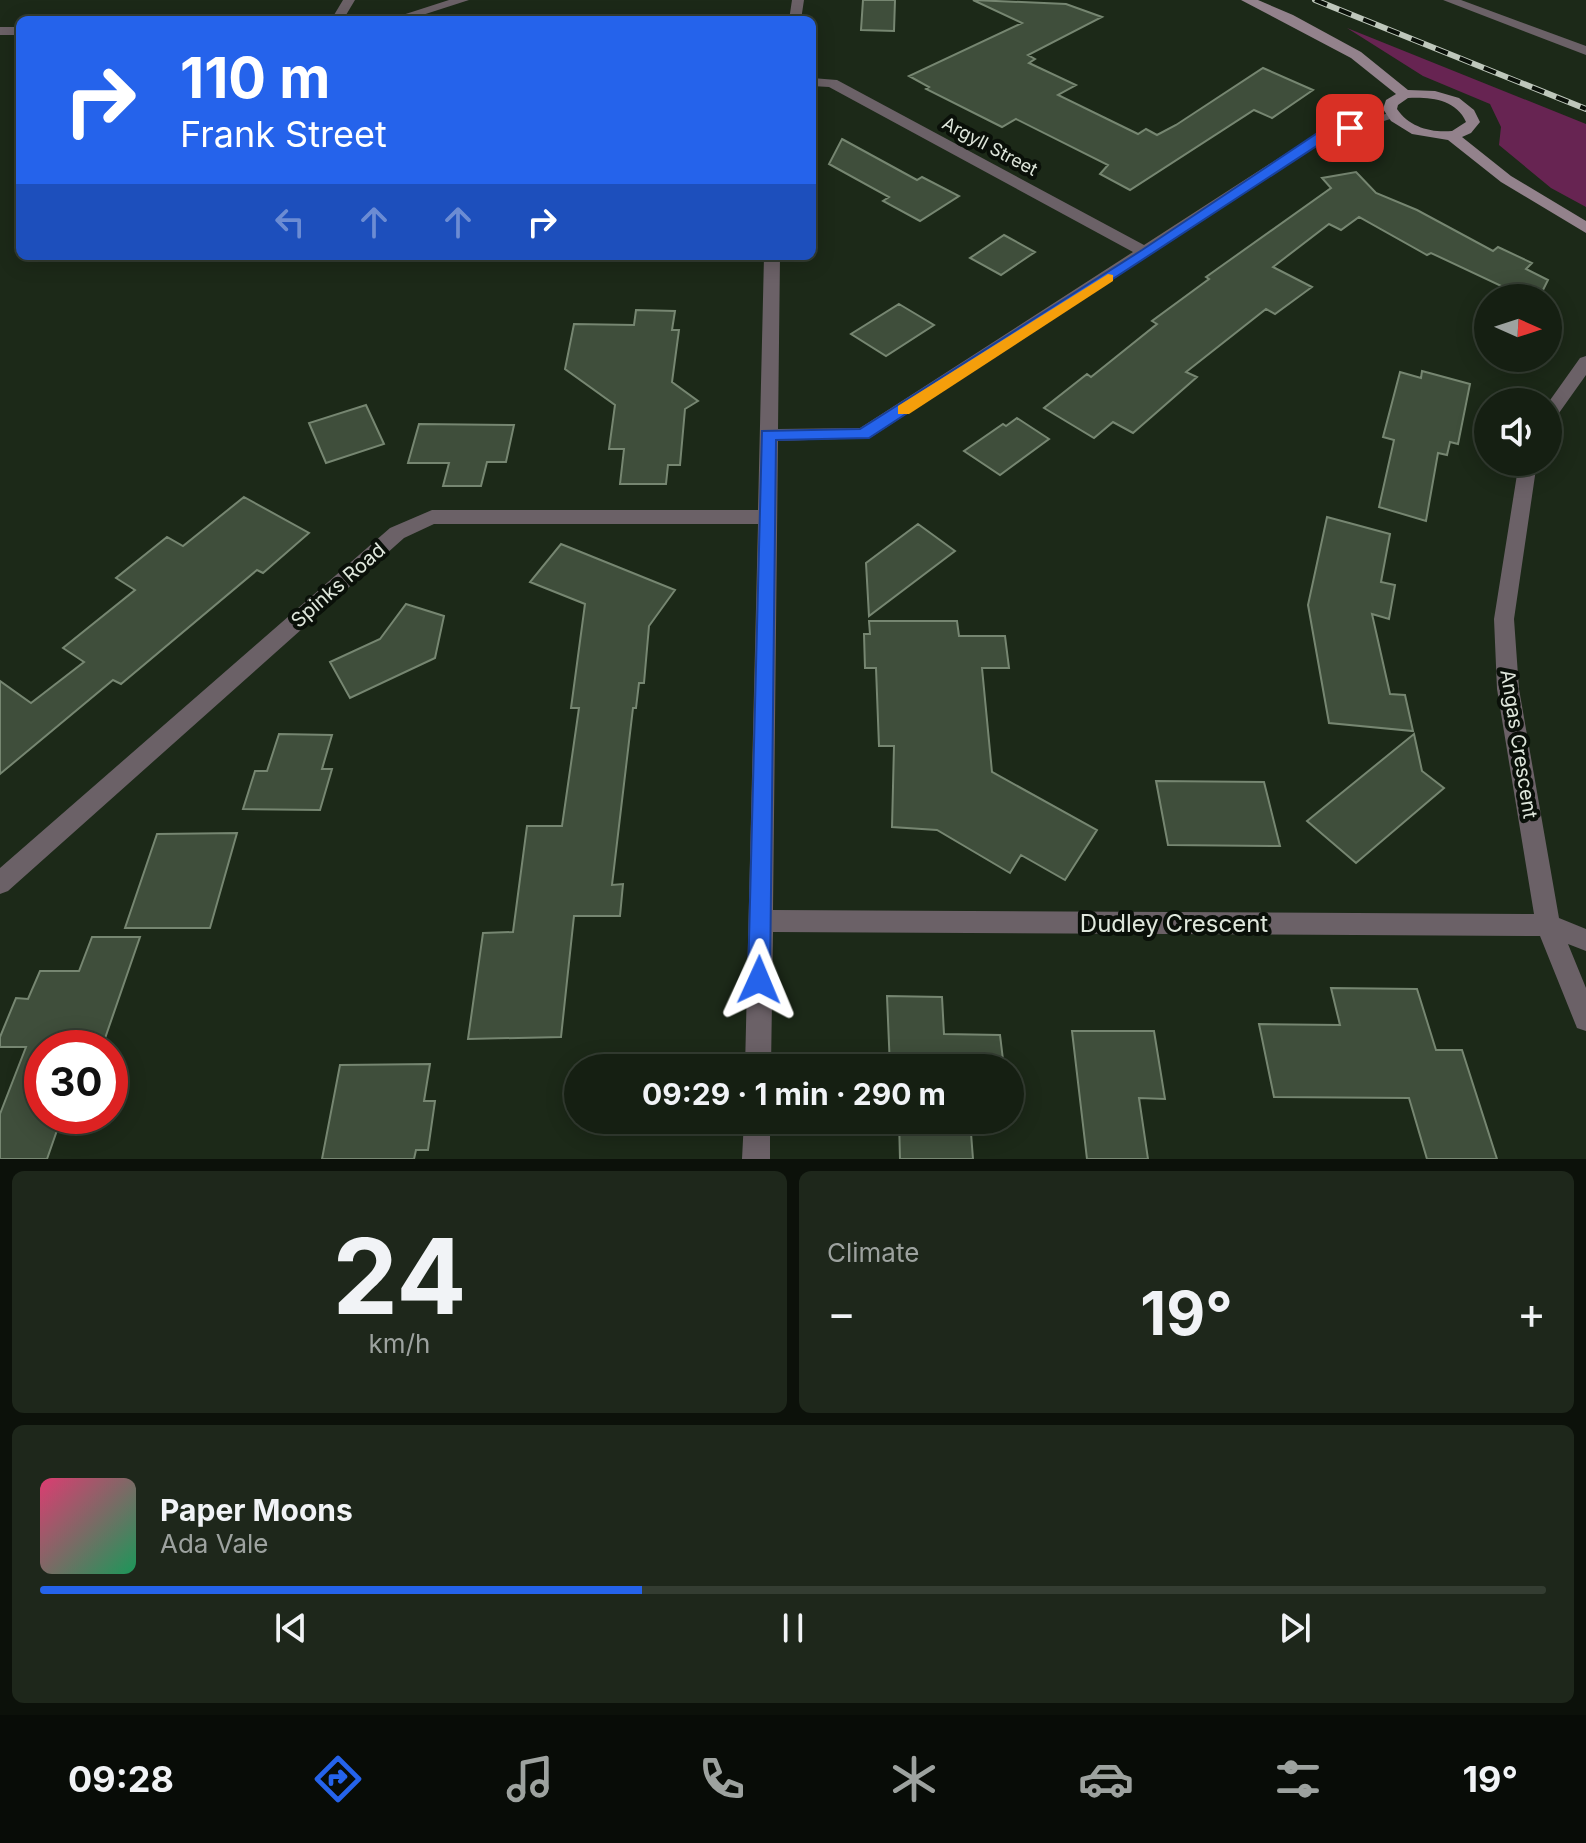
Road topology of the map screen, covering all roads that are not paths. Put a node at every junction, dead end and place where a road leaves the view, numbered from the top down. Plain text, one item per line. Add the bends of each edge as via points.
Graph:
1 (463, 0) edge
2 (1247, 0) edge
3 (1449, 0) edge
4 (407, 16) edge
5 (1586, 51) edge
6 (816, 82) edge
7 (1405, 94) junction
8 (1393, 116) junction
9 (1451, 135) junction
10 (1586, 228) edge
11 (1147, 253) junction
12 (772, 260) edge
13 (1586, 362) edge
14 (1562, 396) edge
15 (768, 435) junction
16 (1526, 476) edge
17 (766, 517) junction
18 (0, 883) edge
19 (760, 921) junction
20 (1548, 925) junction
21 (1586, 940) edge
22 (1586, 1019) edge
23 (758, 1054) edge
24 (757, 1134) edge
25 (756, 1159) edge

1 - 4 street
2 - 7 street via 1356,55
3 - 5 street
6 - 11 street, Argyll Street via 832,83
7 - 8 street via 1391,103
7 - 9 street via 1444,97 1466,108 1473,122
8 - 9 street via 1411,129
8 - 11 street via 1324,135
9 - 10 street via 1506,179
11 - 15 street via 864,434
12 - 15 street
13 - 14 street
15 - 17 street
16 - 20 street, Angas Crescent via 1504,619 1508,689
17 - 18 street, Spinks Road via 432,517 397,533
17 - 19 street
19 - 20 street, Dudley Crescent
19 - 23 street
20 - 21 street, Dudley Crescent
20 - 22 street, Angas Crescent
24 - 25 street

